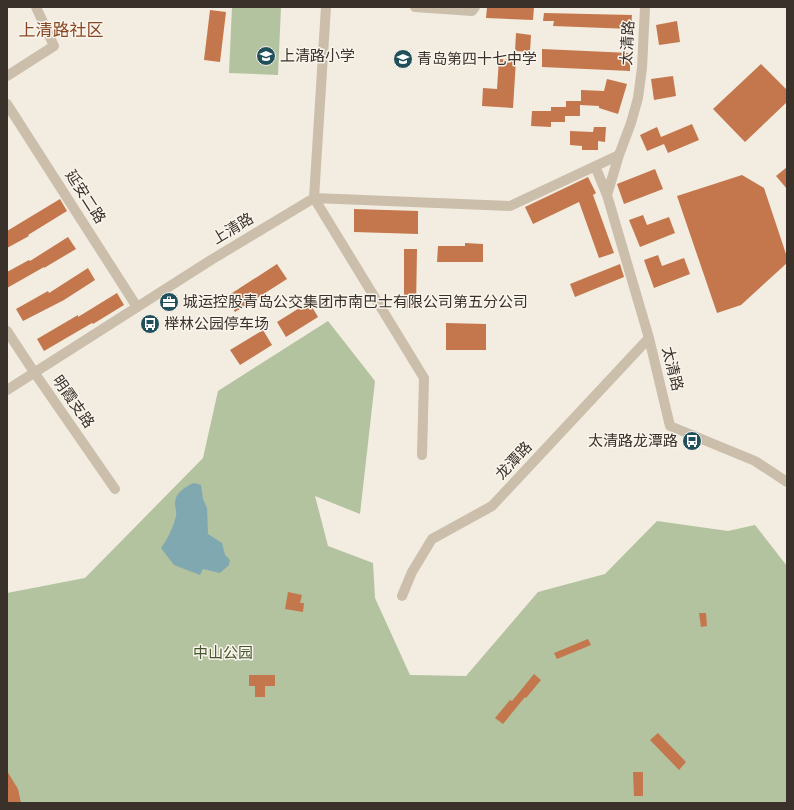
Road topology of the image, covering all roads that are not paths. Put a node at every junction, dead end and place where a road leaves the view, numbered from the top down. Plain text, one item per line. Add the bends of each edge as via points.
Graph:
1 (36, 7) edge
2 (326, 7) edge
3 (415, 7) edge
4 (475, 7) edge
5 (645, 7) edge
6 (7, 76) edge
7 (7, 104) edge
8 (619, 155) junction
9 (595, 166) junction
10 (607, 195) junction
11 (314, 198) junction
12 (138, 307) junction
13 (7, 331) edge
14 (649, 338) junction
15 (34, 372) junction
16 (7, 390) edge
17 (422, 455) dead end
18 (787, 482) edge
19 (115, 489) dead end
20 (402, 596) dead end

1 - 6 street via 54,46
2 - 11 street
3 - 4 street via 472,11
5 - 8 street, 太清路 via 638,98
7 - 12 street, 延安二路
8 - 9 street
8 - 10 street, 太清路
9 - 10 street, 太清路
9 - 11 street via 510,206
10 - 14 street, 太清路
11 - 12 street, 上清路
11 - 17 street via 424,378
12 - 15 street, 上清路
13 - 15 street, 明霞支路
14 - 18 street, 太清路 via 670,426 756,461
14 - 20 street, 龙潭路 via 492,506 432,539 412,572
15 - 16 street, 上清路
15 - 19 street, 明霞支路

